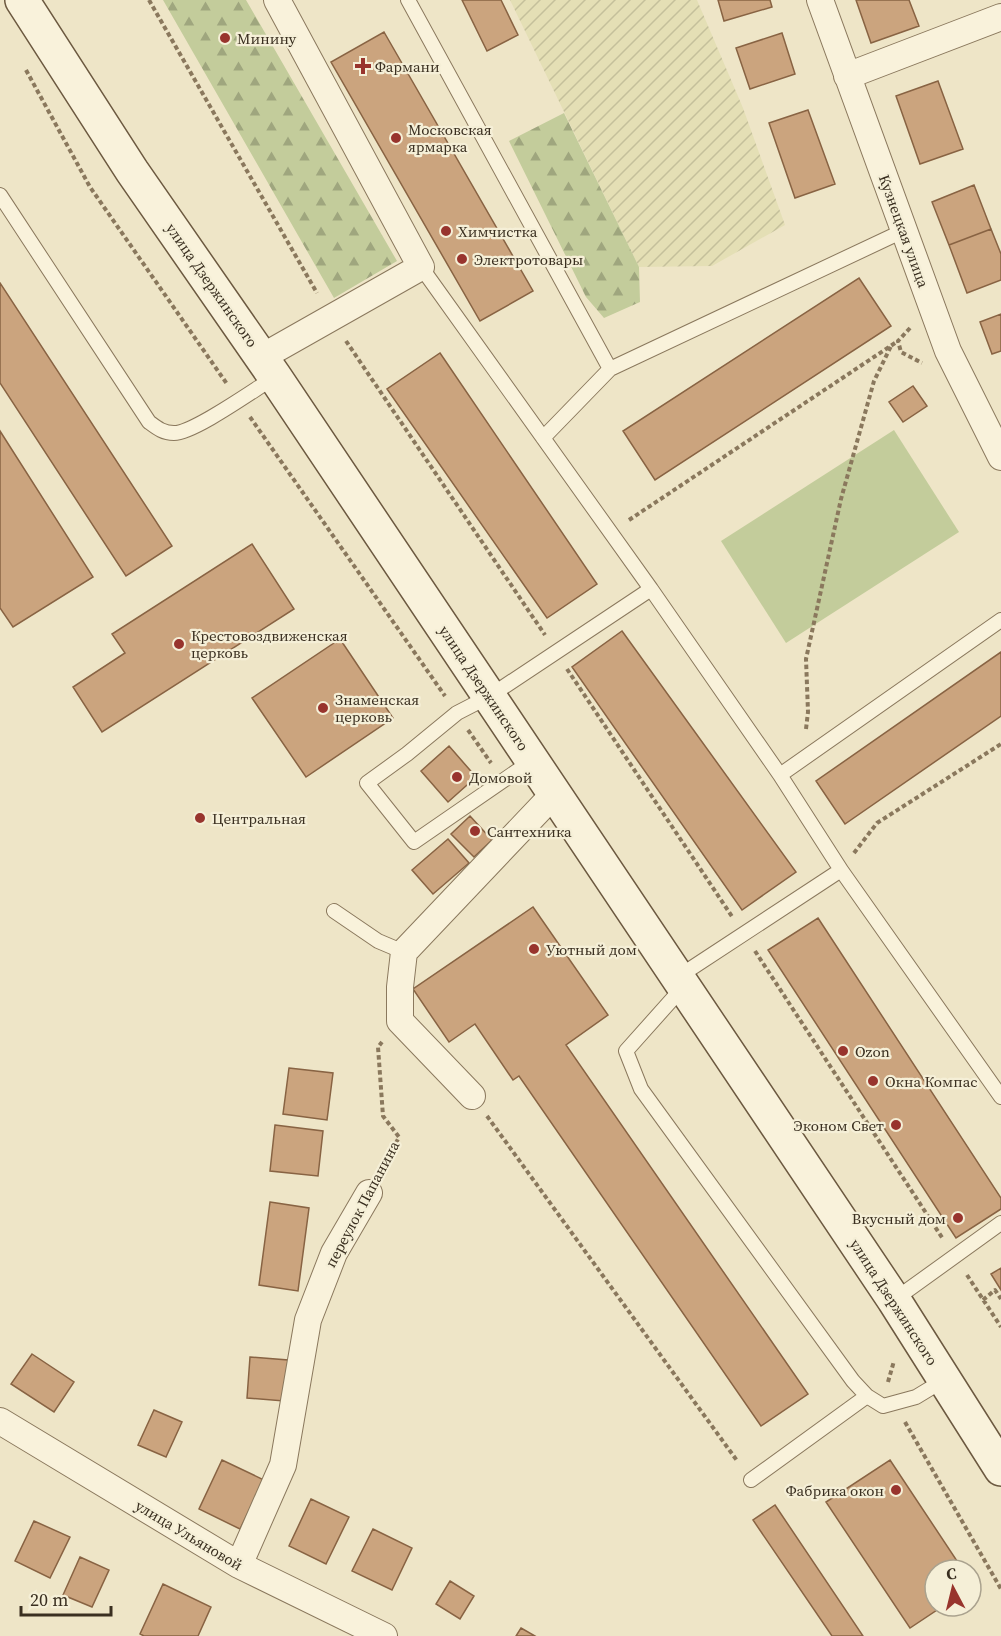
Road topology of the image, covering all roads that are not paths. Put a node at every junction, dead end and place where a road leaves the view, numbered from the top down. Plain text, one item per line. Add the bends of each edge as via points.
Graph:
1 (22, 0) edge
2 (277, 0) edge
3 (408, 0) edge
4 (820, 0) edge
5 (1001, 17) edge
6 (847, 76) junction
7 (0, 195) edge
8 (903, 231) junction
9 (422, 267) junction
10 (269, 367) junction
11 (610, 369) junction
12 (543, 438) junction
13 (1001, 457) edge
14 (651, 589) junction
15 (1001, 620) edge
16 (490, 696) junction
17 (533, 760) junction
18 (780, 775) junction
19 (555, 793) junction
20 (841, 870) junction
21 (334, 911) dead end
22 (404, 952) junction
23 (681, 982) junction
24 (472, 1095) road end
25 (1001, 1096) edge
26 (369, 1193) road end
27 (1001, 1223) edge
28 (894, 1300) junction
29 (944, 1380) junction
30 (867, 1396) junction
31 (0, 1421) edge
32 (1001, 1469) edge
33 (751, 1480) road end
34 (239, 1565) junction
35 (384, 1636) edge

1 - 10 main road, улица Дзержинского via 132,171
2 - 9 street
3 - 11 lane
4 - 6 street, Кузнецкая улица
5 - 6 street
6 - 8 street, Кузнецкая улица
7 - 10 lane via 149,422 160,431 176,433 201,423
8 - 11 lane
8 - 13 street, Кузнецкая улица via 948,351
9 - 10 street
9 - 12 lane
10 - 16 main road, улица Дзержинского
11 - 12 lane
12 - 14 lane
14 - 16 lane
14 - 18 lane
15 - 18 lane
16 - 17 main road, улица Дзержинского
16 - 17 lane via 457,713 368,783 414,842
17 - 19 main road, улица Дзержинского
18 - 20 lane
19 - 22 street
19 - 23 main road, улица Дзержинского
20 - 23 lane
20 - 25 lane
21 - 22 lane via 378,941
22 - 24 street via 400,1021
23 - 28 main road, улица Дзержинского
23 - 30 lane via 626,1051 641,1089
26 - 34 street, переулок Папанина via 334,1253 308,1320 283,1465
27 - 28 lane
28 - 29 main road, улица Дзержинского
29 - 30 lane via 916,1397 883,1406
29 - 32 main road, улица Дзержинского
30 - 33 lane
31 - 34 street, улица Ульяновой
34 - 35 street, улица Ульяновой

